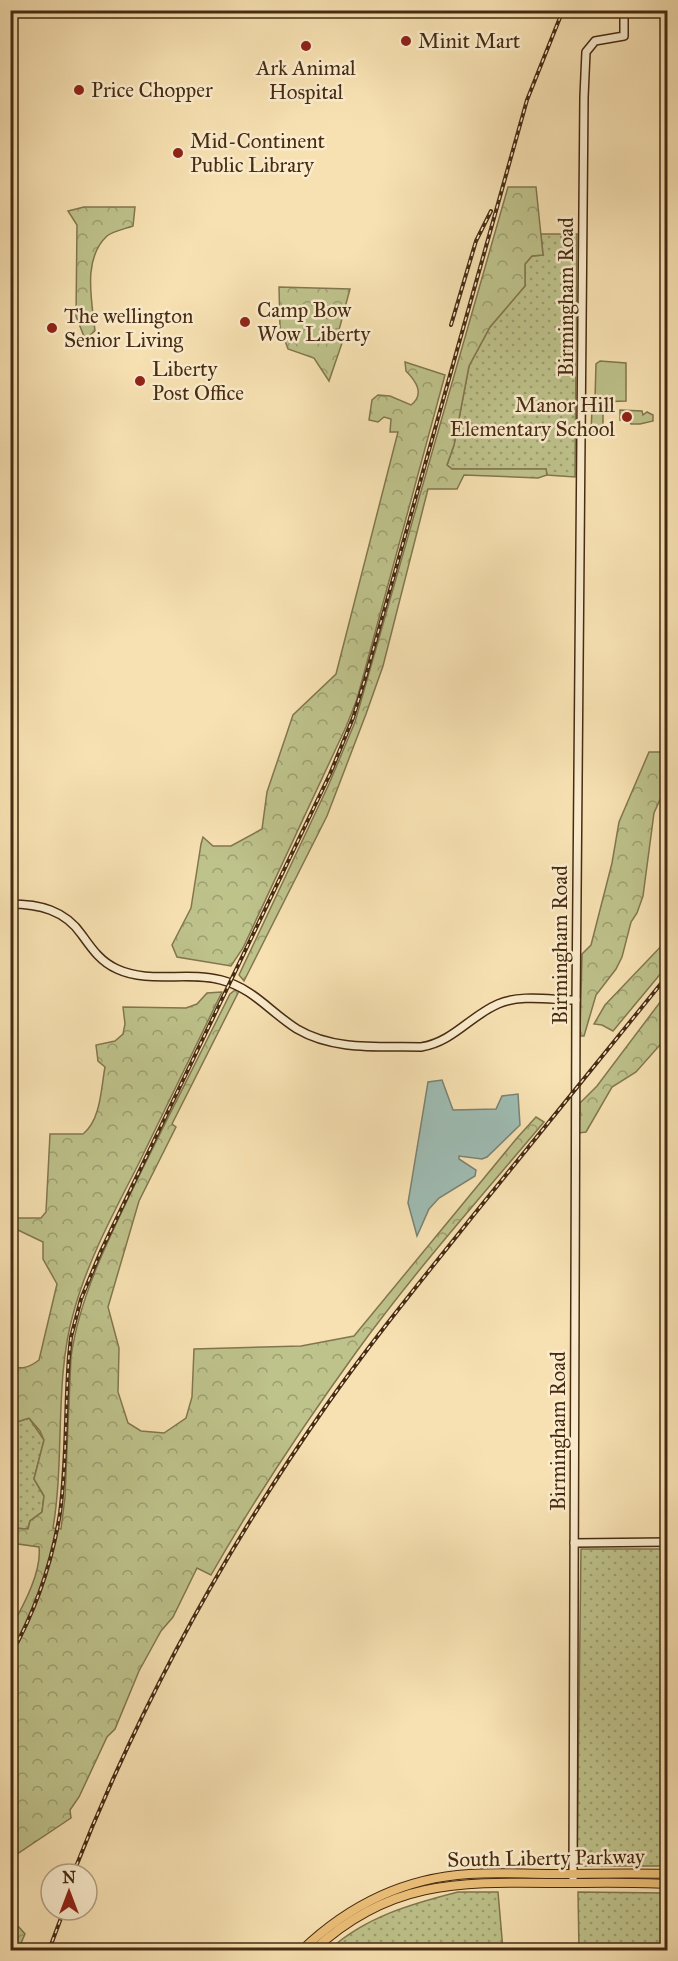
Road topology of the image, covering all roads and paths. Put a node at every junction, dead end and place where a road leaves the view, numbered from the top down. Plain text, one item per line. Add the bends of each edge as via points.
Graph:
1 (624, 10) edge
2 (10, 904) edge
3 (576, 1000) junction
4 (668, 1542) edge
5 (574, 1543) junction
6 (668, 1875) edge
7 (573, 1879) junction
8 (668, 1884) edge
9 (302, 1950) edge
10 (314, 1950) edge

1 - 3 street, Birmingham Road via 624,36 595,41 585,57
2 - 3 street via 37,905 60,914 78,929 98,956 119,970 141,976 224,981 254,994 304,1033 336,1044 432,1045 507,1001
3 - 5 street, Birmingham Road
4 - 5 street
5 - 7 street, Birmingham Road
6 - 7 main road, South Liberty Parkway
7 - 8 main road, South Liberty Parkway
7 - 9 main road, South Liberty Parkway via 472,1874 417,1882 359,1906
7 - 10 main road, South Liberty Parkway via 466,1883 419,1891 361,1916

